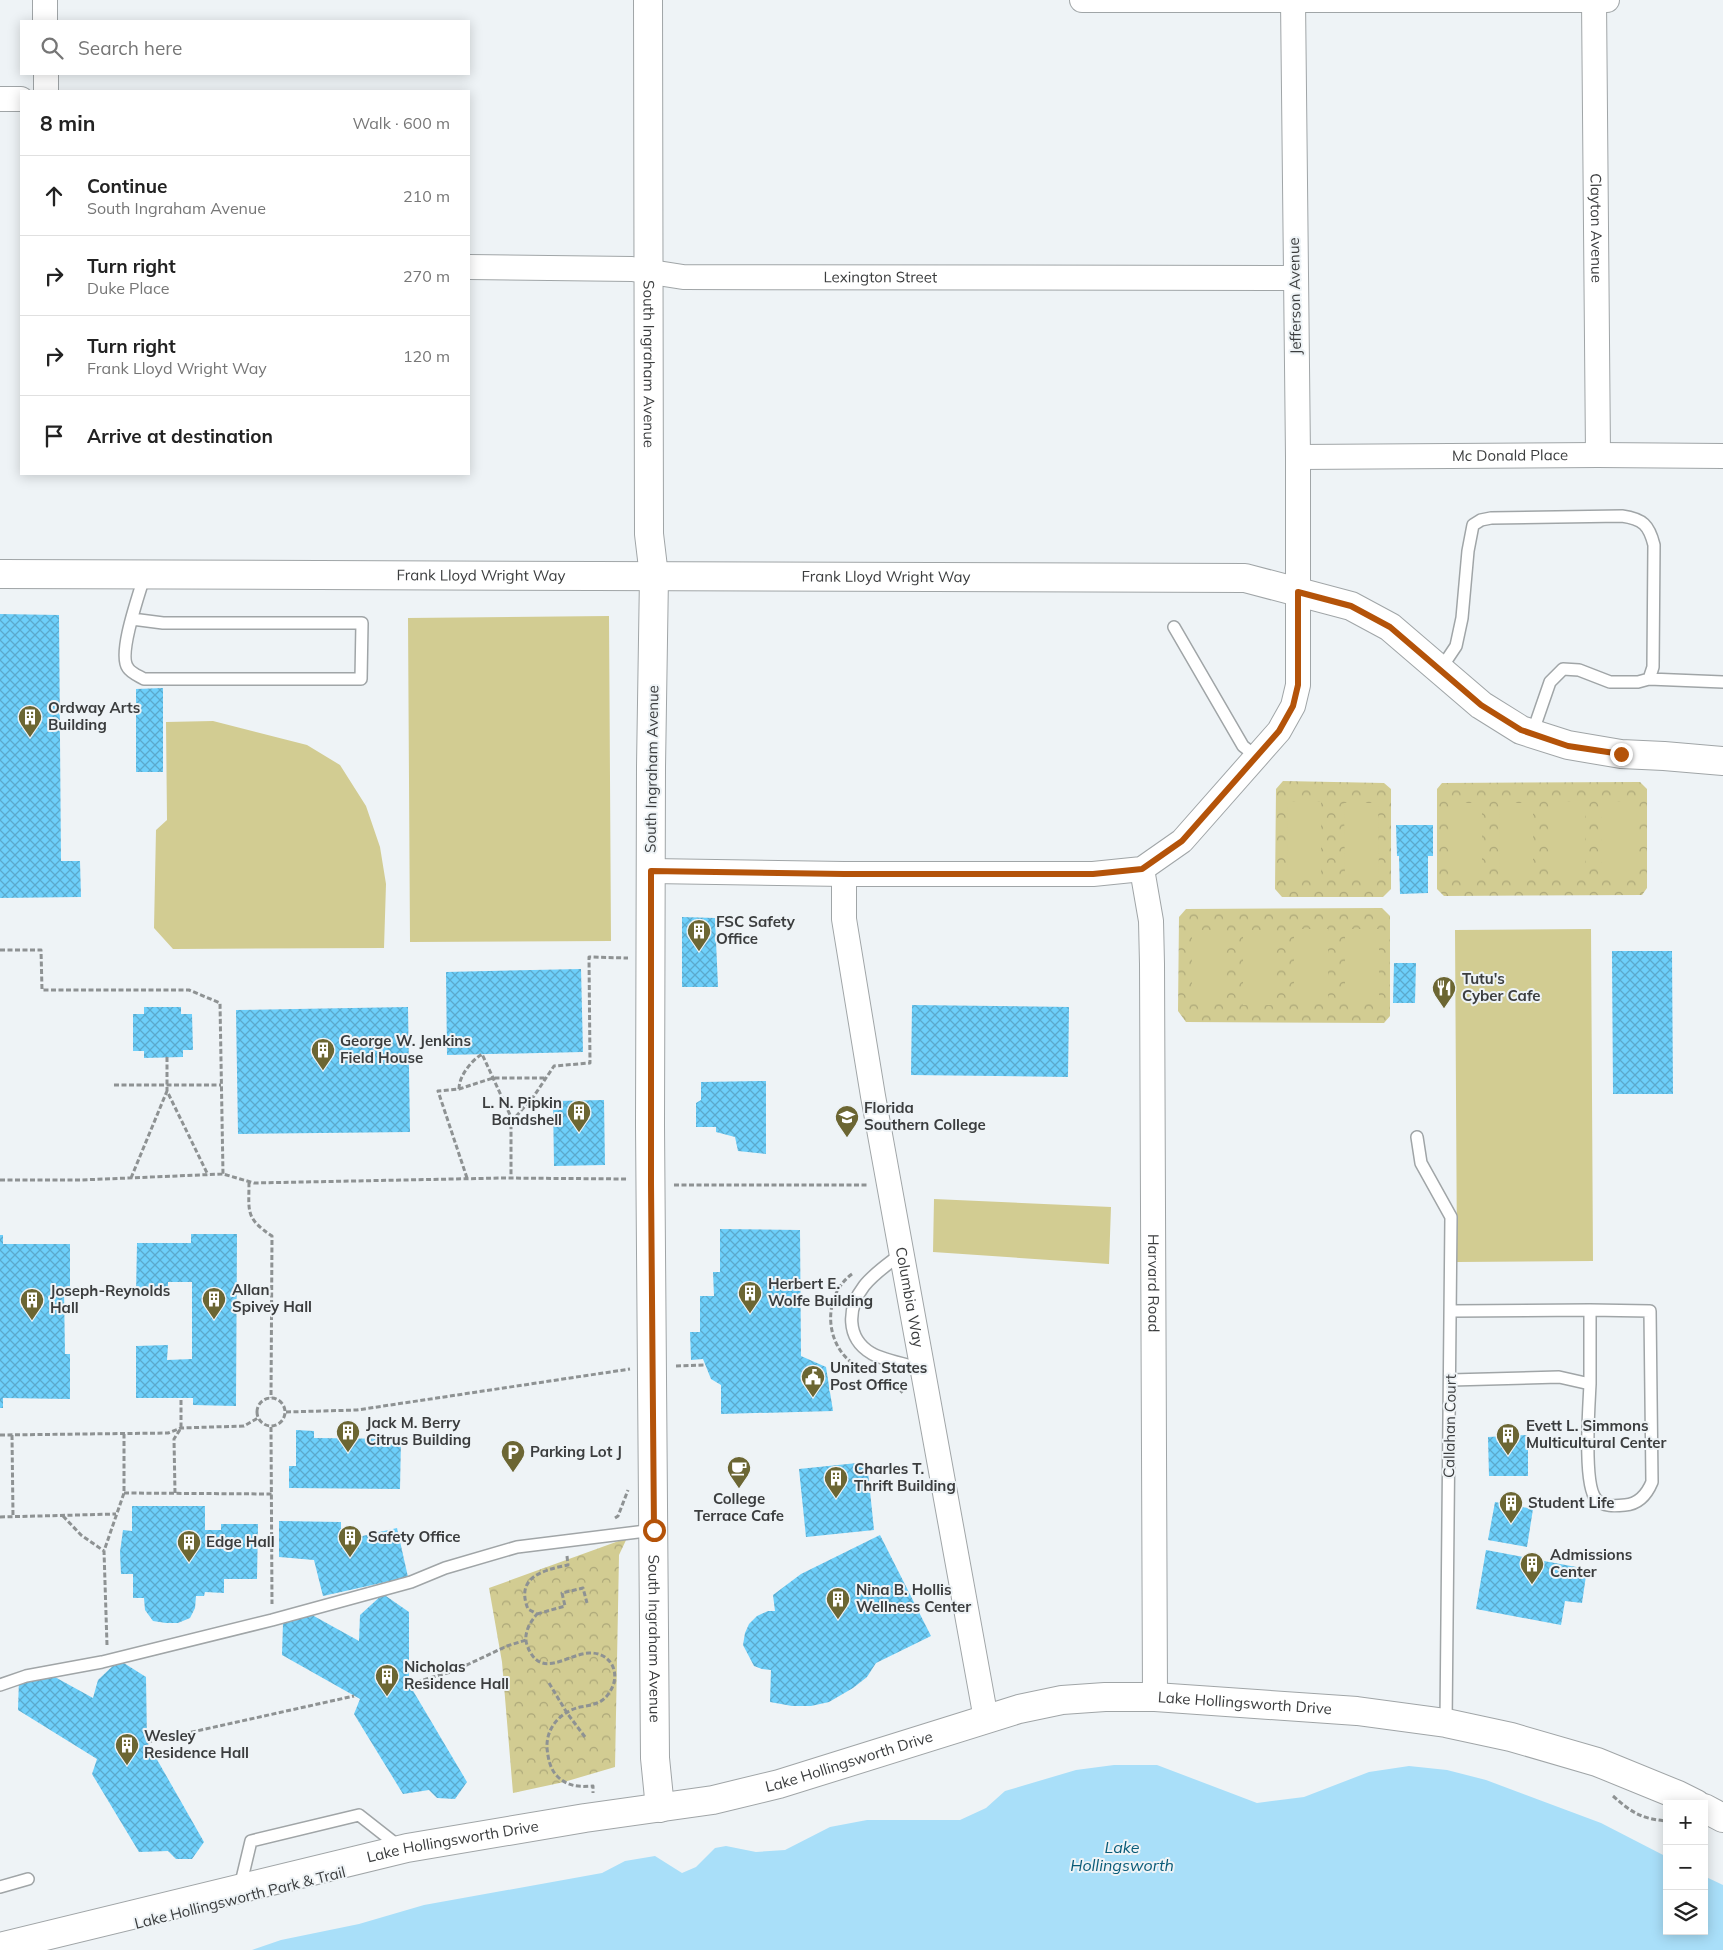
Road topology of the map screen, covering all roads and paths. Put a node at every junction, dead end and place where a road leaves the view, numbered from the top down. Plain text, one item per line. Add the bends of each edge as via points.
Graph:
1 (45, 0) edge
2 (648, 0) edge
3 (1082, 0) edge
4 (1293, 0) edge
5 (1598, 0) edge
6 (45, 20) edge
7 (46, 75) edge
8 (46, 90) edge
9 (0, 99) edge
10 (20, 99) edge
11 (470, 267) edge
12 (649, 272) junction
13 (1294, 278) junction
14 (1598, 455) junction
15 (1723, 456) edge
16 (1298, 457) junction
17 (0, 574) edge
18 (145, 574) junction
19 (654, 576) junction
20 (1298, 592) junction
21 (132, 619) junction
22 (1174, 627) dead end
23 (1440, 670) junction
24 (1649, 680) junction
25 (1723, 682) edge
26 (1532, 734) junction
27 (1257, 756) junction
28 (1723, 761) edge
29 (1142, 869) junction
30 (651, 871) junction
31 (844, 874) junction
32 (0, 950) edge
33 (633, 958) dead end
34 (166, 1057) dead end
35 (493, 1078) junction
36 (545, 1078) junction
37 (114, 1084) dead end
38 (167, 1084) junction
39 (221, 1085) junction
40 (459, 1089) junction
41 (167, 1092) junction
42 (511, 1122) junction
43 (1418, 1137) dead end
44 (223, 1174) junction
45 (209, 1175) junction
46 (131, 1178) junction
47 (467, 1178) junction
48 (511, 1178) junction
49 (633, 1179) dead end
50 (0, 1180) edge
51 (249, 1182) junction
52 (867, 1185) dead end
53 (668, 1186) dead end
54 (902, 1252) junction
55 (1590, 1310) junction
56 (1452, 1311) junction
57 (705, 1365) dead end
58 (670, 1366) dead end
59 (633, 1369) dead end
60 (923, 1369) junction
61 (1451, 1380) junction
62 (1590, 1384) junction
63 (181, 1398) dead end
64 (270, 1398) junction
65 (286, 1412) junction
66 (258, 1418) junction
67 (271, 1427) junction
68 (181, 1428) junction
69 (124, 1434) junction
70 (12, 1435) junction
71 (0, 1436) edge
72 (630, 1486) dead end
73 (124, 1493) junction
74 (174, 1493) junction
75 (272, 1494) junction
76 (116, 1514) junction
77 (63, 1515) junction
78 (0, 1516) edge
79 (13, 1516) junction
80 (610, 1523) dead end
81 (654, 1530) junction
82 (564, 1542) junction
83 (104, 1552) junction
84 (587, 1603) dead end
85 (537, 1614) junction
86 (272, 1620) junction
87 (526, 1640) junction
88 (108, 1661) junction
89 (549, 1683) dead end
90 (409, 1684) dead end
91 (0, 1685) edge
92 (354, 1696) dead end
93 (1155, 1697) junction
94 (567, 1713) junction
95 (986, 1719) junction
96 (1446, 1723) junction
97 (584, 1737) dead end
98 (147, 1742) dead end
99 (1605, 1792) dead end
100 (594, 1793) dead end
101 (1688, 1800) edge
102 (660, 1808) junction
103 (1708, 1810) edge
104 (1723, 1818) edge
105 (1663, 1821) edge
106 (402, 1849) junction
107 (28, 1880) dead end
108 (0, 1887) edge
109 (240, 1889) junction
110 (0, 1947) edge

1 - 6 street
2 - 12 street, South Ingraham Avenue
3 - 4 street
4 - 5 street
4 - 13 street, Jefferson Avenue
5 - 14 street, Clayton Avenue
7 - 8 street
9 - 10 street
11 - 12 street, Lexington Street via 632,269
12 - 13 street, Lexington Street via 683,277
12 - 19 street, South Ingraham Avenue via 649,534
13 - 16 street, Jefferson Avenue
14 - 15 street, Mc Donald Place
14 - 16 street, Mc Donald Place
16 - 20 street, Jefferson Avenue
17 - 18 street, Frank Lloyd Wright Way
18 - 19 street, Frank Lloyd Wright Way
18 - 21 lane
19 - 20 street, Frank Lloyd Wright Way via 1245,578
19 - 30 street, South Ingraham Avenue
20 - 23 street, Frank Lloyd Wright Way via 1351,606 1390,627
20 - 27 street, Jefferson Avenue via 1298,685 1293,706 1279,731
21 - 21 lane via 123,656 128,668 144,680 361,679 362,624 164,623
22 - 27 lane via 1243,746
23 - 24 lane via 1456,646 1473,525 1491,518 1622,516 1637,518 1645,525 1652,534 1654,545 1653,667
23 - 26 street, Frank Lloyd Wright Way via 1481,705
24 - 25 lane
24 - 26 lane via 1610,682 1579,670 1564,669 1550,682
26 - 28 street, Frank Lloyd Wright Way via 1568,746 1621,754
27 - 29 street, Jefferson Avenue via 1182,841
29 - 31 street via 1093,874
29 - 93 street, Harvard Road via 1151,921 1152,964
30 - 31 street
30 - 81 street, South Ingraham Avenue
31 - 54 street, Columbia Way via 844,919
32 - 39 path via 41,950 42,990 189,990 220,1003
33 - 36 path via 589,957 590,1063 554,1066
34 - 38 path
35 - 36 path
35 - 40 path
35 - 40 path via 482,1054 473,1060 459,1083
35 - 42 path
36 - 42 path
37 - 38 path
38 - 39 path
38 - 41 path
39 - 44 path
40 - 47 path via 438,1091
41 - 45 path
41 - 46 path
42 - 48 path
43 - 56 lane, Callahan Court via 1421,1163 1451,1217
44 - 45 path
44 - 51 path
45 - 46 path
46 - 50 path
47 - 48 path
47 - 51 path
48 - 49 path
51 - 64 path via 252,1219 272,1236
52 - 53 path
54 - 60 street, Columbia Way
54 - 60 lane via 864,1286 853,1307 852,1326 857,1342 872,1354
55 - 56 lane
55 - 62 lane
55 - 62 lane via 1650,1311 1652,1482 1647,1494 1632,1504 1609,1506 1596,1499 1590,1486
56 - 61 lane, Callahan Court
57 - 58 path
59 - 65 path via 357,1410
60 - 95 street, Columbia Way
61 - 62 lane via 1559,1377
61 - 96 lane, Callahan Court
63 - 68 path
64 - 65 path via 281,1402
64 - 66 path via 260,1402 256,1413
65 - 67 path via 282,1422
66 - 67 path
66 - 68 path via 244,1426
67 - 75 path
68 - 69 path via 168,1433
68 - 74 path via 174,1439
69 - 70 path
69 - 73 path
70 - 71 path
70 - 79 path
72 - 80 path via 618,1516
73 - 74 path
73 - 76 path
74 - 75 path
75 - 86 path
76 - 77 path
76 - 83 path
77 - 79 path
77 - 83 path via 81,1535
78 - 79 path
81 - 82 lane
81 - 102 street, South Ingraham Avenue via 655,1758
82 - 85 path via 568,1565 540,1572 525,1588 528,1609
82 - 86 lane via 517,1547 445,1568 411,1582
83 - 88 path
84 - 85 path via 583,1588 562,1593 565,1606
85 - 87 path via 528,1626
86 - 88 lane
87 - 90 path via 454,1671
87 - 94 path via 534,1658 539,1661 558,1664 578,1655 597,1654 603,1656 616,1671 614,1686 604,1699
88 - 91 lane via 26,1676
89 - 94 path
92 - 98 path
93 - 95 street, Lake Hollingsworth Drive via 1062,1700
93 - 96 street, Lake Hollingsworth Drive via 1357,1711
94 - 97 path
94 - 100 path via 558,1718 549,1735 547,1755 550,1764 564,1782 580,1787 592,1786
95 - 102 street, Lake Hollingsworth Drive via 779,1784 713,1800
96 - 101 street, Lake Hollingsworth Drive via 1511,1737 1596,1762
99 - 105 path via 1632,1812
102 - 106 street, Lake Hollingsworth Drive
103 - 104 street
106 - 109 street, Lake Hollingsworth Drive
106 - 109 lane via 359,1815 252,1841
107 - 108 lane
109 - 110 street, Lake Hollingsworth Drive

